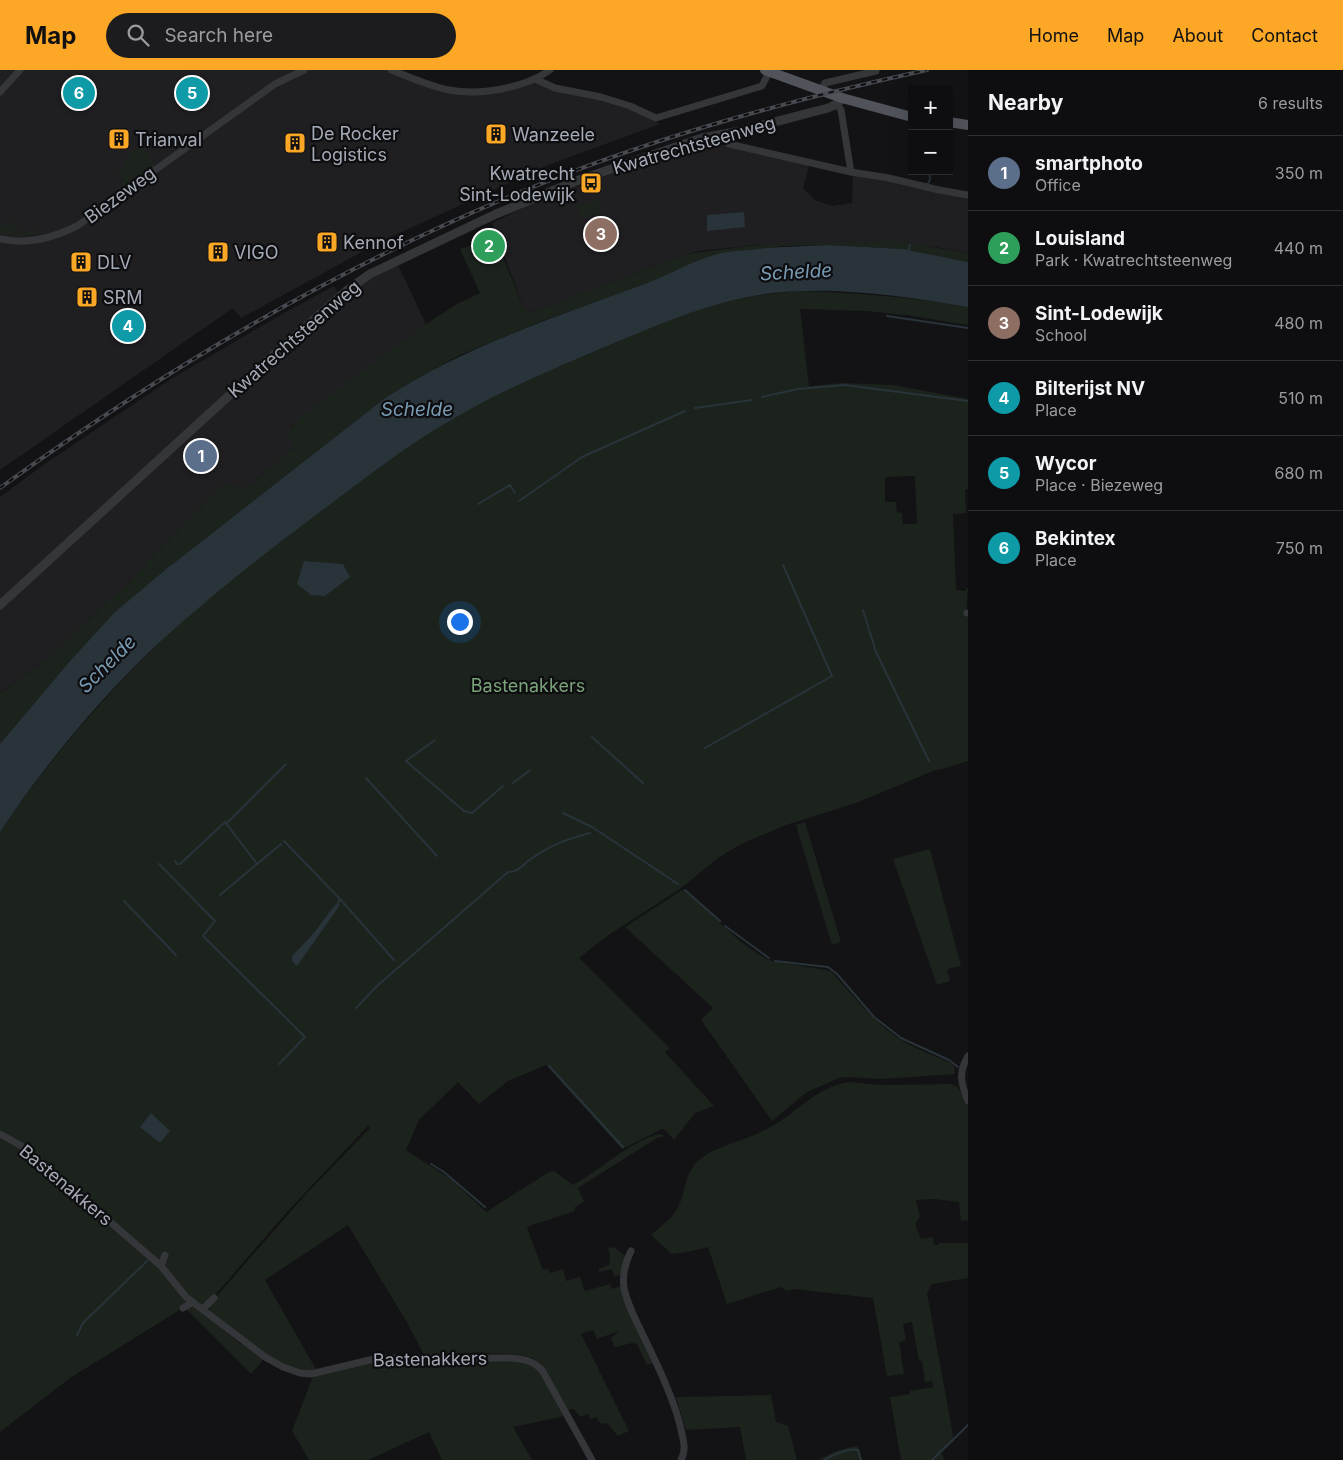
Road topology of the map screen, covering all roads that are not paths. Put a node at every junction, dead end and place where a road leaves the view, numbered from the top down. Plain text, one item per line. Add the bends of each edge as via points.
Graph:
1 (20, 70) edge
2 (304, 70) edge
3 (391, 70) edge
4 (550, 70) edge
5 (876, 70) edge
6 (767, 71) edge
7 (535, 79) junction
8 (821, 90) junction
9 (0, 92) edge
10 (840, 101) junction
11 (908, 116) edge
12 (953, 123) edge
13 (968, 125) edge
14 (724, 134) junction
15 (850, 172) junction
16 (968, 195) edge
17 (0, 239) edge
18 (0, 605) edge
19 (968, 1056) edge
20 (968, 1101) edge
21 (0, 1134) edge
22 (631, 1251) dead end
23 (165, 1255) dead end
24 (161, 1266) junction
25 (214, 1298) dead end
26 (193, 1302) junction
27 (183, 1308) dead end
28 (203, 1309) junction
29 (592, 1460) edge
30 (681, 1460) edge

1 - 9 street
2 - 17 street, Biezeweg via 275,84 77,226 61,234 34,240
3 - 7 street via 465,92 511,87
4 - 7 street
5 - 8 street via 825,83
6 - 7 street via 762,86 656,118 630,106 554,88
6 - 8 main road
8 - 10 main road
10 - 11 main road
10 - 14 street, Kwatrechtsteenweg
10 - 15 street
12 - 13 main road
14 - 15 street via 729,144
14 - 18 street, Kwatrechtsteenweg via 624,163 525,201 370,274 269,359
15 - 16 street
19 - 20 street via 960,1075
21 - 24 street, Bastenakkers via 20,1145
22 - 30 street via 626,1262 624,1287 634,1318 680,1422 684,1445
23 - 24 street
24 - 26 street, Bastenakkers
25 - 28 street
26 - 27 street
26 - 28 street, Bastenakkers
28 - 29 street, Bastenakkers via 265,1357 300,1373 311,1374 378,1358 510,1358 535,1363 550,1383

